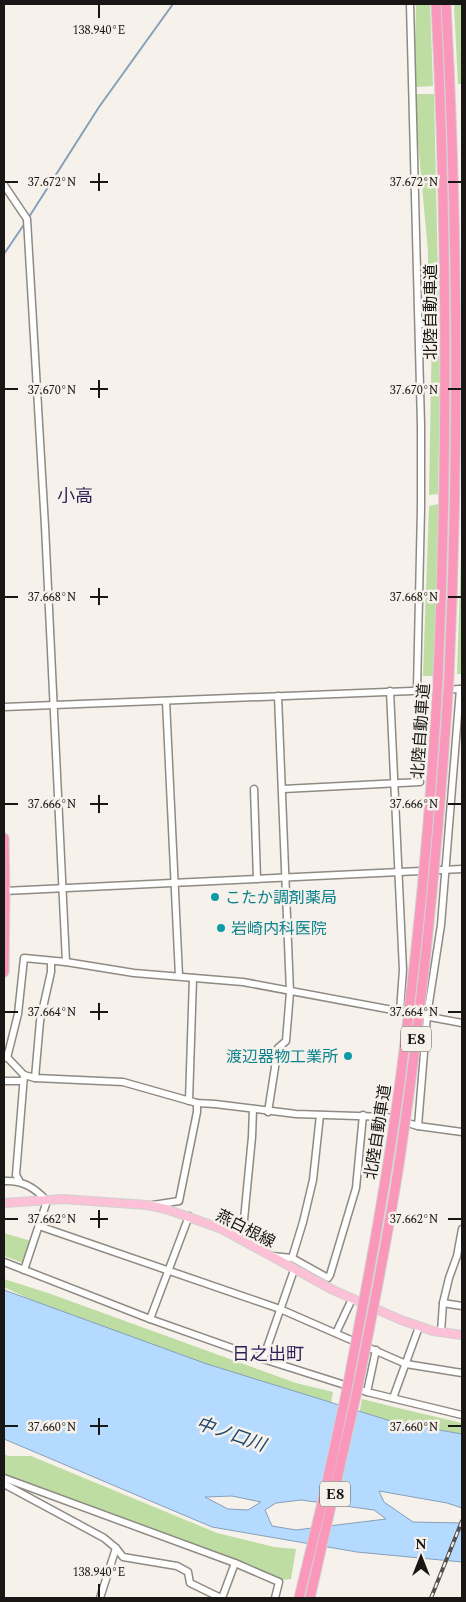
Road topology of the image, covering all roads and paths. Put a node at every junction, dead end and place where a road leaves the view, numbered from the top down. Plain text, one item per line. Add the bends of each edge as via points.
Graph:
1 (410, 4) edge
2 (436, 4) edge
3 (446, 4) edge
4 (4, 185) edge
5 (420, 324) junction
6 (433, 324) tunnel mouth
7 (417, 689) junction
8 (461, 689) edge
9 (390, 691) junction
10 (278, 696) junction
11 (166, 701) junction
12 (54, 706) junction
13 (4, 708) edge
14 (420, 782) dead end
15 (395, 783) junction
16 (254, 789) dead end
17 (283, 789) junction
18 (4, 838) edge
19 (446, 869) junction
20 (462, 869) edge
21 (398, 872) junction
22 (286, 878) junction
23 (257, 879) junction
24 (175, 883) junction
25 (63, 888) junction
26 (4, 891) edge
27 (51, 962) junction
28 (66, 962) junction
29 (4, 972) edge
30 (179, 976) junction
31 (193, 978) junction
32 (290, 992) junction
33 (400, 1011) junction
34 (427, 1016) junction
35 (462, 1022) edge
36 (6, 1056) edge
37 (23, 1078) junction
38 (35, 1078) junction
39 (4, 1081) edge
40 (189, 1101) junction
41 (197, 1103) junction
42 (253, 1109) junction
43 (268, 1112) junction
44 (320, 1115) junction
45 (364, 1115) junction
46 (418, 1126) junction
47 (462, 1132) edge
48 (19, 1180) junction
49 (4, 1181) edge
50 (47, 1201) junction
51 (4, 1203) edge
52 (147, 1206) junction
53 (189, 1216) junction
54 (39, 1226) junction
55 (462, 1229) edge
56 (259, 1249) junction
57 (271, 1256) junction
58 (292, 1258) junction
59 (4, 1262) edge
60 (24, 1270) junction
61 (168, 1270) junction
62 (294, 1270) junction
63 (352, 1299) junction
64 (443, 1303) junction
65 (462, 1306) edge
66 (280, 1309) junction
67 (150, 1319) junction
68 (419, 1327) junction
69 (336, 1332) junction
70 (441, 1332) junction
71 (462, 1335) edge
72 (376, 1350) junction
73 (263, 1360) junction
74 (406, 1364) junction
75 (462, 1373) edge
76 (367, 1392) junction
77 (393, 1398) junction
78 (462, 1415) edge
79 (4, 1478) edge
80 (4, 1484) edge
81 (116, 1548) junction
82 (235, 1562) junction
83 (311, 1594) edge
84 (100, 1598) edge
85 (222, 1598) edge
86 (275, 1598) edge
87 (299, 1598) edge

1 - 5 street
2 - 87 highway, 北陸自動車道 / E8, bridge via 446,367 438,678 429,820 402,1067 374,1244 346,1394
3 - 83 highway, 北陸自動車道 / E8, bridge via 454,179 455,529 449,678 432,896 400,1152 356,1396
4 - 12 street via 27,219
5 - 6 street
5 - 7 street via 421,508
7 - 8 street
7 - 9 street
8 - 19 street
9 - 10 street
9 - 15 street
10 - 11 street
10 - 17 street
11 - 12 street
11 - 24 street
12 - 13 street
12 - 25 street
14 - 15 street
15 - 17 street
15 - 21 street
16 - 23 street
17 - 22 street
18 - 26 highway
19 - 20 street
19 - 21 street
19 - 34 street
21 - 22 street
21 - 33 street via 403,985
22 - 23 street
22 - 32 street
23 - 24 street
24 - 25 street
24 - 30 street
25 - 26 street
25 - 28 street
26 - 29 highway
27 - 28 street
27 - 36 street via 24,958 18,1014
27 - 38 street via 40,1020
28 - 30 street via 134,973
30 - 31 street
31 - 32 street via 243,982
31 - 40 street
32 - 33 street
32 - 43 street via 286,1041 278,1048
33 - 34 street
34 - 35 street
34 - 46 street
36 - 37 street
37 - 38 street
37 - 39 street
37 - 48 street via 16,1175
38 - 40 street via 123,1082
40 - 41 street
41 - 42 street
41 - 52 street via 180,1201
42 - 43 street
42 - 56 street via 243,1230
43 - 44 street
44 - 45 street
44 - 58 street via 313,1180
45 - 46 street
45 - 58 street via 356,1188 330,1275 328,1278
46 - 47 street
48 - 49 street
48 - 50 street
50 - 51 main road, 燕白根線
50 - 52 main road, 燕白根線 via 63,1199
50 - 54 street
52 - 53 main road, 燕白根線
53 - 56 main road, 燕白根線
53 - 61 street
54 - 60 street
54 - 61 street
55 - 64 street
56 - 57 main road, 燕白根線
57 - 58 street
57 - 62 main road, 燕白根線
59 - 60 street
60 - 67 street
61 - 66 street
61 - 67 street
62 - 63 main road, 燕白根線
62 - 66 street
63 - 68 main road, 燕白根線
63 - 69 street
64 - 65 street
64 - 70 street
66 - 69 street
66 - 73 street
67 - 73 street
68 - 70 main road, 燕白根線
68 - 74 street
69 - 72 street
70 - 71 main road, 燕白根線
72 - 74 street
72 - 76 street
73 - 76 street
74 - 75 street
74 - 77 street
76 - 77 street
77 - 78 street
79 - 82 street
80 - 81 street via 104,1538
81 - 84 street
81 - 85 street via 123,1558 177,1566 188,1572 190,1583
82 - 85 street
82 - 86 street via 280,1582

